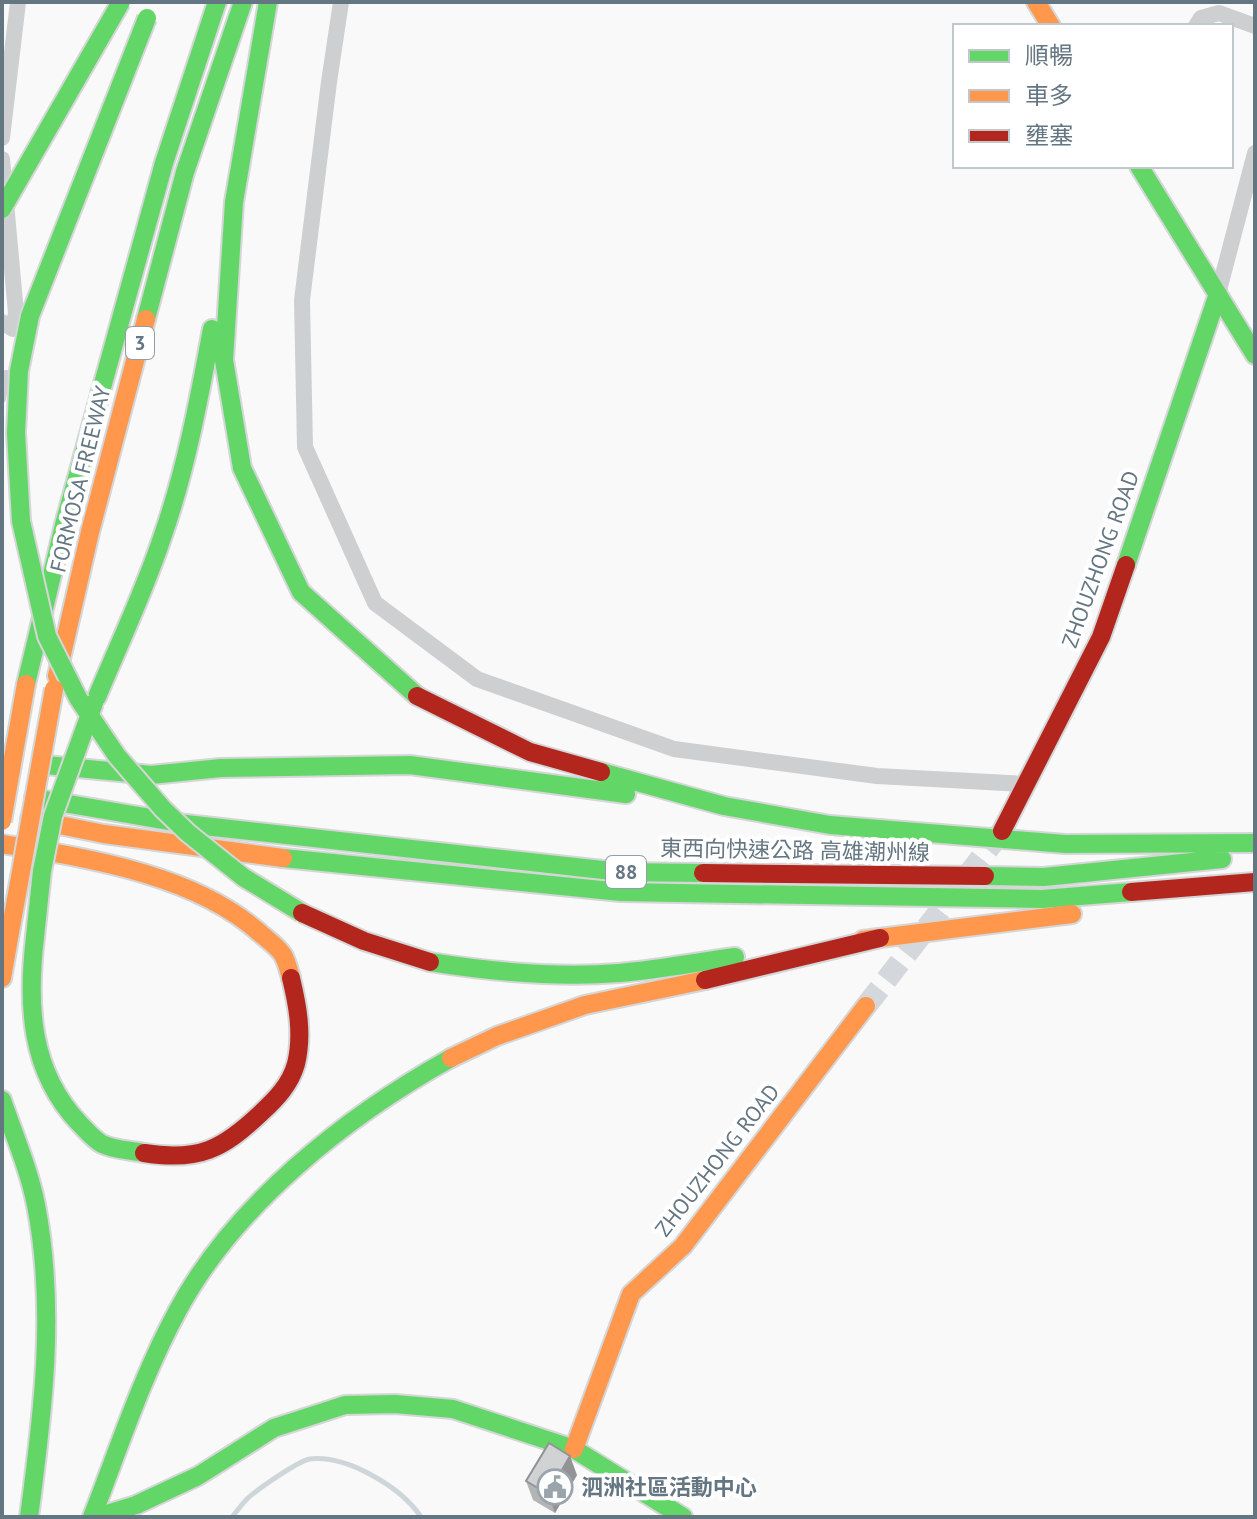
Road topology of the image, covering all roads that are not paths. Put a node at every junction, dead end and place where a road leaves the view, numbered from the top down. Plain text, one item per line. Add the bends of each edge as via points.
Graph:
1 (18, 2) edge
2 (121, 2) edge
3 (153, 2) edge
4 (217, 2) edge
5 (243, 2) edge
6 (268, 2) edge
7 (341, 2) edge
8 (1036, 2) edge
9 (1050, 24) edge
10 (1197, 24) edge
11 (1255, 26) edge
12 (2, 138) edge
13 (1255, 153) edge
14 (2, 159) edge
15 (1140, 168) edge
16 (234, 202) junction
17 (2, 209) edge
18 (1218, 294) junction
19 (9, 332) edge
20 (1255, 355) edge
21 (9, 357) dead end
22 (2, 399) edge
23 (2, 760) edge
24 (1025, 784) junction
25 (2, 793) edge
26 (724, 806) junction
27 (2, 814) edge
28 (2, 821) edge
29 (1002, 831) tunnel mouth
30 (1255, 843) edge
31 (2, 844) edge
32 (1255, 856) edge
33 (1255, 882) edge
34 (1255, 890) edge
35 (880, 938) junction
36 (2, 978) edge
37 (866, 1006) tunnel mouth
38 (2, 1100) edge
39 (574, 1449) junction
40 (29, 1517) edge
41 (95, 1517) edge
42 (683, 1517) edge

1 - 12 street
2 - 17 main road, bridge
3 - 35 main road, bridge via 30,316 19,371 21,521 47,636 110,747 188,833 243,877 364,941 430,962 507,973 588,975
4 - 28 main road, FORMOSA FREEWAY / 3, bridge via 164,163 64,525 26,684
5 - 36 main road, FORMOSA FREEWAY / 3, bridge via 185,172 90,532 54,689
6 - 16 main road
7 - 24 street via 302,300 305,447 375,603 477,679 674,749 877,776
8 - 9 main road
10 - 11 street via 1219,13
13 - 18 street
14 - 19 street via 16,313
15 - 18 main road
16 - 26 main road via 224,360 242,468 301,592 414,695 530,752
16 - 31 main road, bridge via 188,451 170,517 66,772 49,831 40,877 29,976 30,1021 47,1079 65,1111 102,1144 153,1155 199,1154 233,1140 288,1089 302,1025 283,953 230,910 156,877 64,854
18 - 20 main road
18 - 24 main road, ZHOUZHONG ROAD via 1101,637
21 - 22 lane
23 - 26 main road via 151,775 221,768 410,765
24 - 29 main road, ZHOUZHONG ROAD
25 - 32 main road, 東西向快速公路 高雄潮州線 / 88 via 186,824 621,872 1044,877
26 - 30 main road via 830,825 1065,844
27 - 33 main road, 東西向快速公路 高雄潮州線 / 88 via 104,834 305,861 621,892 1042,899
34 - 35 main road
35 - 41 main road via 583,1005 497,1036 405,1084 351,1121 251,1212 178,1310
37 - 39 main road, ZHOUZHONG ROAD via 683,1246 631,1294
38 - 40 main road via 36,1204 49,1306 46,1395
39 - 41 main road via 453,1409 345,1405 274,1428 198,1476 136,1505
39 - 42 main road

